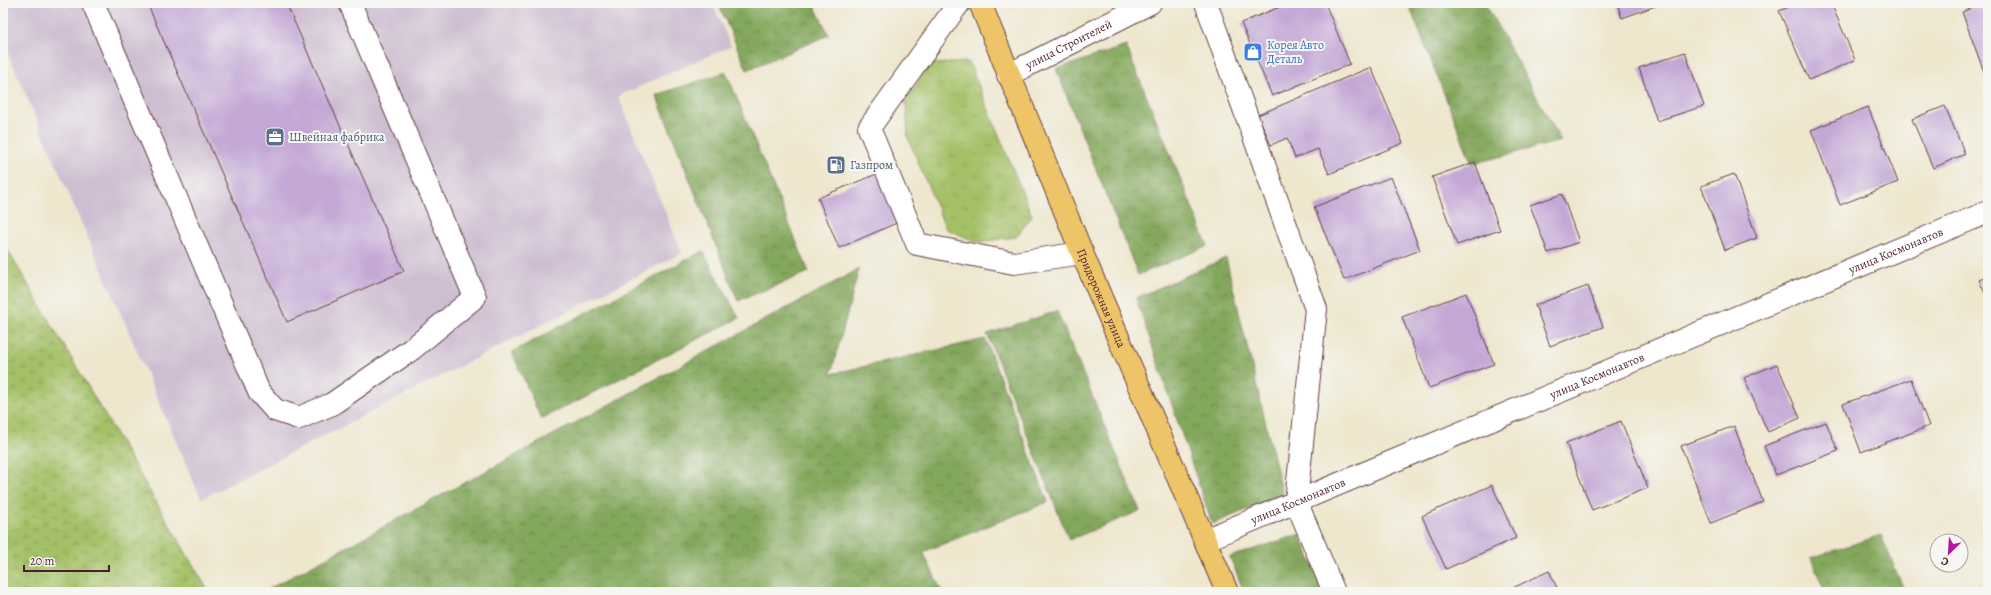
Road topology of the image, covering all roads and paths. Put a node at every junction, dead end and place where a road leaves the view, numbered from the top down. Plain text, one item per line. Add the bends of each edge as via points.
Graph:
1 (93, 3) edge
2 (350, 3) edge
3 (959, 3) edge
4 (980, 3) edge
5 (1150, 3) edge
6 (1206, 3) edge
7 (1008, 75) junction
8 (1988, 212) edge
9 (1082, 252) junction
10 (1296, 501) junction
11 (1205, 540) junction
12 (1227, 592) edge
13 (1334, 592) edge

1 - 2 street via 259,392 275,410 299,418 332,404 412,349 476,297
3 - 9 street via 868,128 917,244 1014,263
4 - 7 main road, Придорожная улица
5 - 7 street, улица Строителей
6 - 10 street via 1316,309
7 - 9 main road, Придорожная улица
8 - 10 street, улица Космонавтов
9 - 11 main road, Придорожная улица
10 - 11 street, улица Космонавтов
10 - 13 street
11 - 12 main road, Придорожная улица

